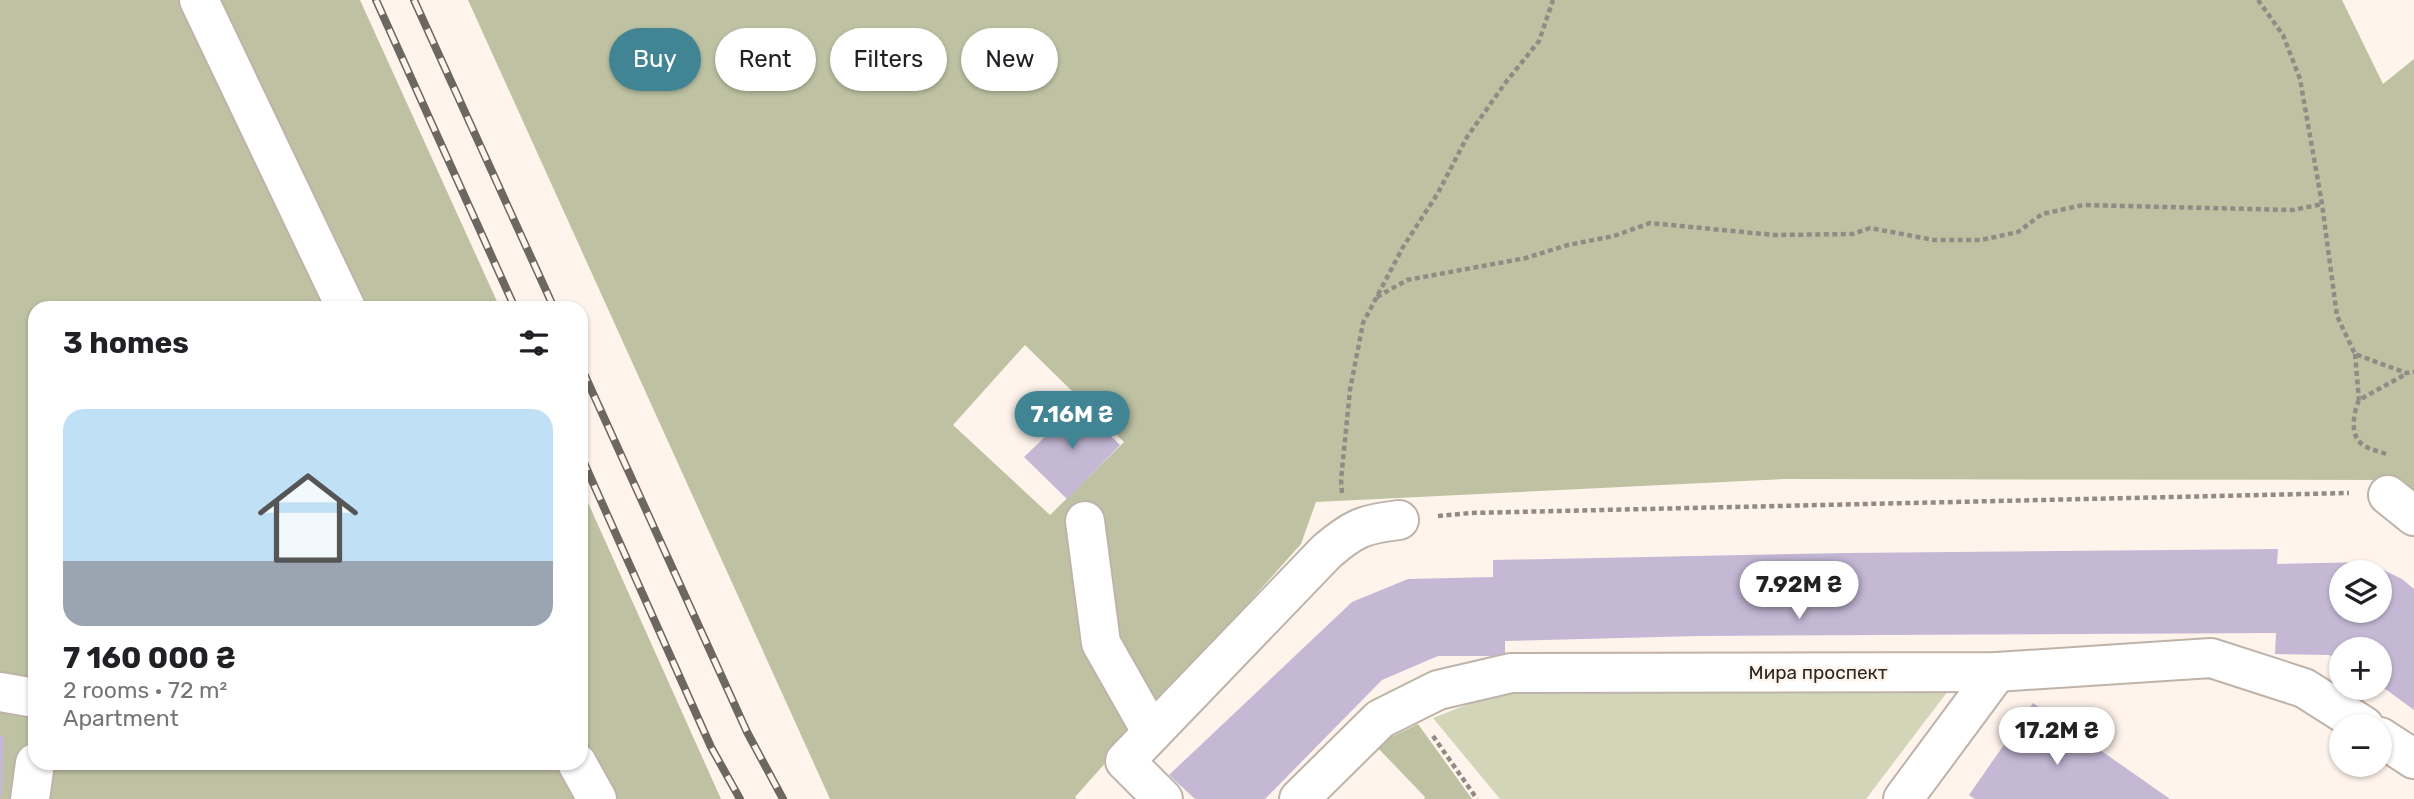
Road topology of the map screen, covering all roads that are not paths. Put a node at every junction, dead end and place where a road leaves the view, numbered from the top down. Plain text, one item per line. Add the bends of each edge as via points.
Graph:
1 (199, 0) edge
2 (343, 301) edge
3 (1399, 520) road end
4 (1085, 521) dead end
5 (1997, 672) junction
6 (0, 692) edge
7 (28, 697) edge
8 (2345, 714) edge
9 (1153, 733) junction
10 (2392, 745) edge
11 (2414, 759) edge
12 (34, 770) edge
13 (581, 770) edge
14 (30, 799) edge
15 (597, 799) edge
16 (1163, 799) edge
17 (1299, 799) edge
18 (1903, 799) edge

1 - 2 lane
3 - 9 lane via 1369,523 1345,535
4 - 9 lane via 1101,643
5 - 8 lane, Мира проспект via 2211,658 2305,688
5 - 17 lane, Мира проспект via 1511,673 1438,690 1380,719
5 - 18 lane
6 - 7 lane
9 - 16 lane via 1125,761
10 - 11 lane
12 - 14 lane
13 - 15 lane

